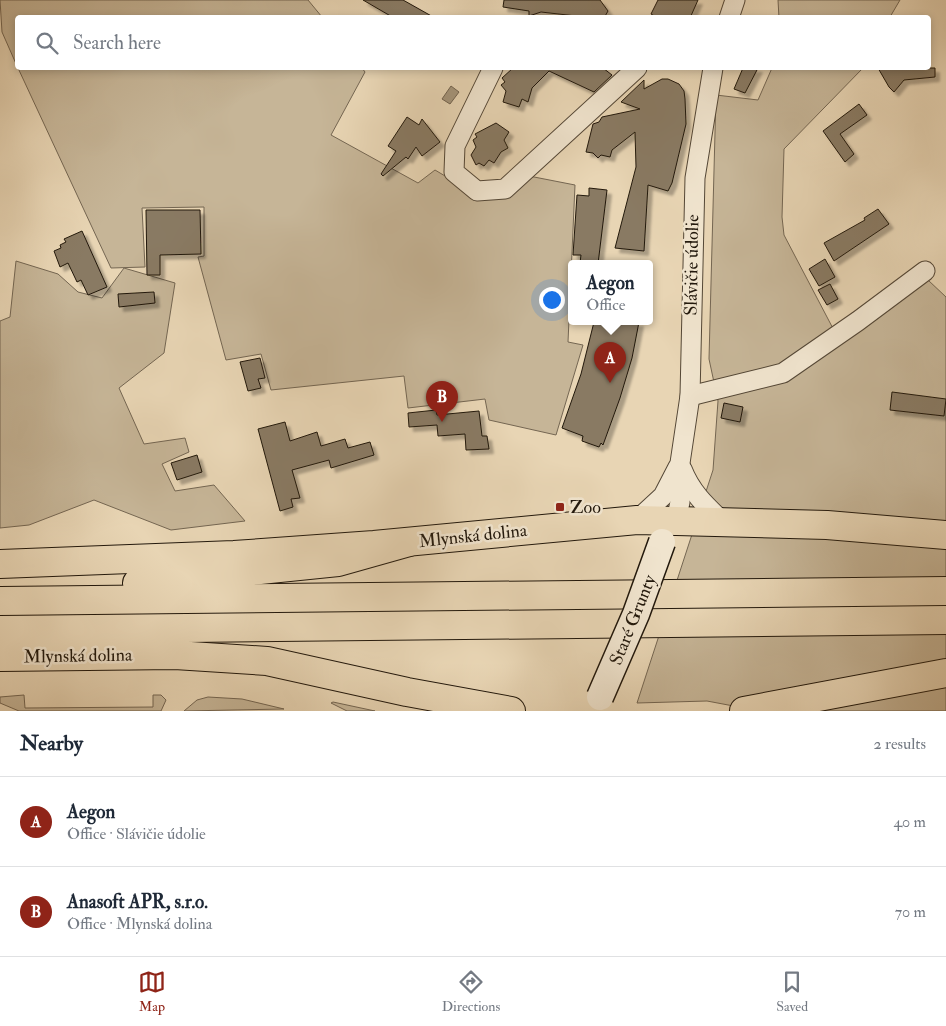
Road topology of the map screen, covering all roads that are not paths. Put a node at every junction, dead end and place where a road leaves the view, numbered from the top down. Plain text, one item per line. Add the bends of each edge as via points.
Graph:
1 (734, 0) edge
2 (730, 15) edge
3 (493, 70) edge
4 (635, 70) edge
5 (707, 70) edge
6 (925, 271) dead end
7 (697, 394) junction
8 (680, 463) junction
9 (659, 520) junction
10 (723, 522) junction
11 (946, 535) edge
12 (409, 542) junction
13 (0, 564) edge
14 (946, 591) edge
15 (0, 599) edge
16 (946, 620) edge
17 (0, 630) edge
18 (0, 657) edge
19 (946, 673) edge
20 (600, 697) dead end
21 (511, 711) edge
22 (744, 711) edge

1 - 2 street
3 - 4 street via 455,146 454,172 478,191 505,189
5 - 7 street, Slávičie údolie via 695,178
6 - 7 street via 783,373
7 - 8 street, Slávičie údolie
8 - 9 street, Slávičie údolie
8 - 9 street, Slávičie údolie via 680,502
8 - 10 street via 694,492
9 - 10 main road, Mlynská dolina
9 - 12 main road, Mlynská dolina
9 - 20 street, Staré Grunty, bridge via 640,606
10 - 11 main road, Mlynská dolina via 827,525
12 - 13 main road, Mlynská dolina via 234,555
12 - 15 main road via 338,562
14 - 15 main road
16 - 17 main road
18 - 21 main road, Mlynská dolina via 175,655 267,661
19 - 22 main road

